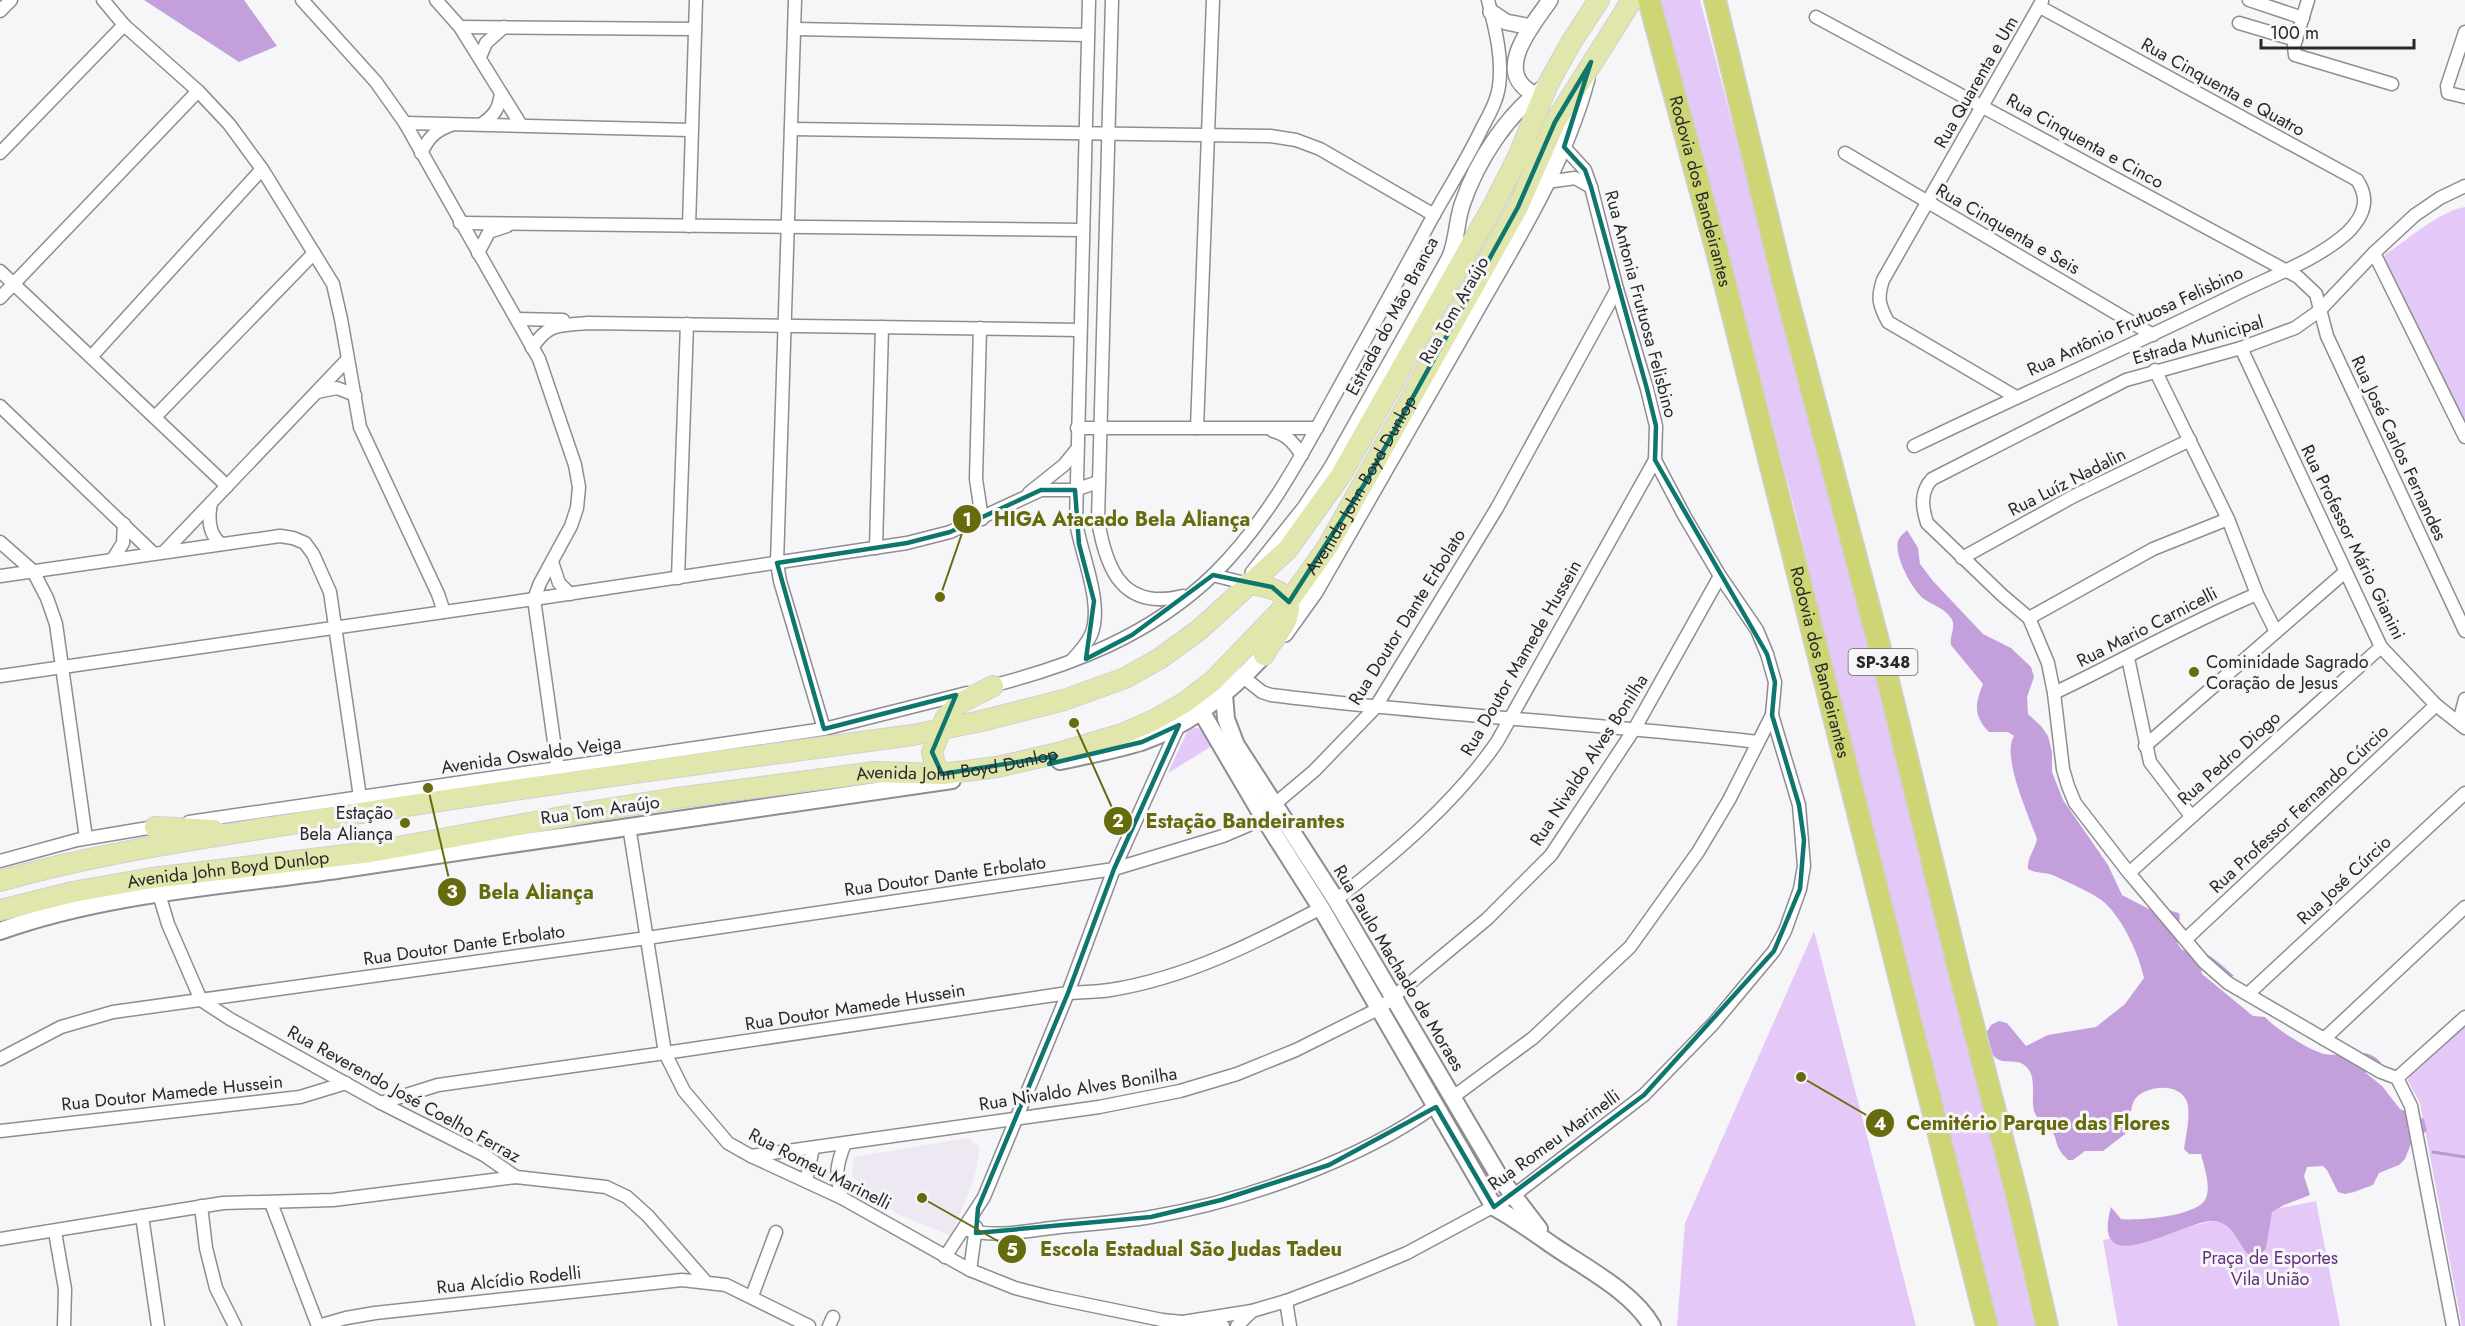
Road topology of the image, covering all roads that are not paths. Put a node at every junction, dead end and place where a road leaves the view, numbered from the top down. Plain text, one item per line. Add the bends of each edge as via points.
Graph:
1 (11, 0) edge
2 (103, 0) edge
3 (302, 0) edge
4 (436, 0) edge
5 (696, 0) edge
6 (795, 0) edge
7 (1089, 0) edge
8 (1112, 0) edge
9 (1213, 0) edge
10 (1550, 0) edge
11 (1632, 0) edge
12 (1649, 0) edge
13 (1715, 0) edge
14 (2250, 0) edge
15 (2308, 0) edge
16 (2041, 4) edge
17 (1595, 5) edge
18 (1490, 6) edge
19 (0, 11) edge
20 (1816, 17) dead end
21 (2303, 18) junction
22 (2239, 23) dead end
23 (124, 25) junction
24 (460, 27) junction
25 (504, 27) junction
26 (1531, 27) junction
27 (695, 29) junction
28 (795, 29) junction
29 (2465, 32) edge
30 (1088, 35) junction
31 (2296, 40) junction
32 (480, 57) junction
33 (1591, 62) junction
34 (2392, 84) dead end
35 (1541, 89) junction
36 (198, 91) junction
37 (501, 93) junction
38 (2465, 98) edge
39 (1983, 105) junction
40 (405, 123) junction
41 (455, 124) junction
42 (482, 124) junction
43 (521, 125) junction
44 (791, 129) junction
45 (691, 130) junction
46 (1085, 134) junction
47 (1109, 134) junction
48 (1208, 134) junction
49 (1498, 135) junction
50 (1564, 147) junction
51 (0, 153) edge
52 (421, 153) junction
53 (1845, 153) dead end
54 (1465, 162) junction
55 (262, 169) junction
56 (1547, 182) junction
57 (2465, 186) edge
58 (1591, 187) junction
59 (1928, 202) junction
60 (2362, 214) joint
61 (1434, 215) junction
62 (460, 223) junction
63 (526, 224) junction
64 (689, 226) junction
65 (786, 227) junction
66 (1083, 230) junction
67 (314, 253) junction
68 (478, 253) junction
69 (2374, 253) junction
70 (0, 271) edge
71 (2283, 271) junction
72 (13, 283) junction
73 (1617, 289) junction
74 (0, 298) edge
75 (2319, 311) junction
76 (517, 320) junction
77 (588, 323) junction
78 (687, 324) junction
79 (784, 325) junction
80 (882, 327) junction
81 (980, 328) junction
82 (1080, 330) junction
83 (2153, 335) junction
84 (532, 348) junction
85 (2241, 348) junction
86 (91, 357) junction
87 (347, 360) junction
88 (2155, 370) junction
89 (316, 393) junction
90 (355, 395) junction
91 (2016, 397) junction
92 (0, 406) edge
93 (155, 417) junction
94 (1077, 428) junction
95 (1101, 428) junction
96 (1197, 428) junction
97 (1317, 428) junction
98 (1266, 429) junction
99 (2465, 437) edge
100 (2190, 440) junction
101 (1914, 446) dead end
102 (1077, 449) junction
103 (1302, 455) junction
104 (1654, 460) junction
105 (1098, 482) junction
106 (227, 486) junction
107 (1076, 490) junction
108 (1026, 496) junction
109 (211, 503) junction
110 (196, 518) junction
111 (982, 519) junction
112 (2228, 519) junction
113 (124, 524) junction
114 (0, 542) edge
115 (220, 543) junction
116 (199, 547) junction
117 (876, 548) junction
118 (159, 552) junction
119 (0, 556) edge
120 (1962, 558) junction
121 (113, 559) junction
122 (552, 562) junction
123 (777, 563) junction
124 (33, 571) junction
125 (2345, 572) junction
126 (1213, 575) junction
127 (0, 576) edge
128 (1720, 576) junction
129 (678, 578) junction
130 (1248, 584) junction
131 (570, 594) junction
132 (1190, 594) junction
133 (2257, 594) junction
134 (534, 600) junction
135 (2451, 602) junction
136 (1287, 604) junction
137 (2465, 610) edge
138 (444, 612) junction
139 (2029, 618) junction
140 (336, 627) junction
141 (2465, 631) edge
142 (2276, 632) junction
143 (2380, 646) junction
144 (1264, 655) junction
145 (2128, 658) junction
146 (1068, 664) junction
147 (63, 667) junction
148 (0, 676) edge
149 (1243, 678) junction
150 (993, 686) junction
151 (2054, 693) junction
152 (1224, 695) junction
153 (2465, 699) edge
154 (2436, 705) junction
155 (1375, 708) junction
156 (1201, 711) junction
157 (1772, 715) junction
158 (1510, 718) junction
159 (1179, 724) junction
160 (2462, 725) edge
161 (1635, 728) junction
162 (824, 729) junction
163 (940, 730) junction
164 (1757, 742) junction
165 (2145, 746) junction
166 (1054, 759) junction
167 (558, 770) junction
168 (942, 774) junction
169 (971, 775) junction
170 (2465, 793) edge
171 (360, 797) junction
172 (1275, 803) junction
173 (1262, 815) junction
174 (2191, 816) junction
175 (629, 826) junction
176 (155, 827) junction
177 (235, 833) junction
178 (86, 838) junction
179 (0, 861) edge
180 (1114, 869) junction
181 (2129, 873) junction
182 (0, 880) edge
183 (159, 894) junction
184 (1329, 904) junction
185 (2465, 907) edge
186 (0, 910) edge
187 (0, 931) edge
188 (647, 938) junction
189 (2186, 939) junction
190 (1068, 993) junction
191 (2248, 994) junction
192 (1394, 998) junction
193 (201, 1000) junction
194 (1380, 1008) junction
195 (2465, 1017) edge
196 (2324, 1039) junction
197 (665, 1053) junction
198 (0, 1059) edge
199 (2397, 1078) junction
200 (346, 1083) junction
201 (1454, 1097) junction
202 (381, 1103) junction
203 (1435, 1106) junction
204 (1016, 1118) junction
205 (0, 1131) edge
206 (845, 1143) junction
207 (813, 1148) junction
208 (751, 1156) junction
209 (516, 1177) junction
210 (806, 1180) junction
211 (1513, 1196) junction
212 (842, 1198) junction
213 (270, 1203) junction
214 (201, 1206) junction
215 (1494, 1207) junction
216 (142, 1216) junction
217 (970, 1231) junction
218 (55, 1232) junction
219 (776, 1232) dead end
220 (0, 1239) edge
221 (1550, 1244) junction
222 (945, 1257) junction
223 (970, 1270) junction
224 (706, 1282) junction
225 (752, 1296) junction
226 (1286, 1301) junction
227 (1252, 1311) junction
228 (346, 1322) edge
229 (1183, 1322) junction
230 (64, 1326) edge
231 (158, 1326) edge
232 (235, 1326) edge
233 (318, 1326) edge
234 (809, 1326) edge
235 (1223, 1326) edge
236 (1238, 1326) edge
237 (1290, 1326) edge
238 (1652, 1326) edge
239 (1987, 1326) edge
240 (2047, 1326) edge
241 (2453, 1326) edge

1 - 19 street
2 - 23 street
3 - 40 street via 376,82
4 - 24 street
5 - 27 street
6 - 28 street
7 - 30 street
8 - 47 street
9 - 48 street
10 - 26 street
11 - 33 main road, Avenida John Boyd Dunlop
12 - 239 highway, Rodovia dos Bandeirantes / SP-348 via 1717,252
13 - 240 highway, SP-348
14 - 21 street
15 - 21 street
16 - 39 street, Rua Quarenta e Um
16 - 60 street, Rua Cinquenta e Quatro via 2357,180 2364,190
17 - 35 main road, Avenida John Boyd Dunlop
18 - 26 street via 1506,22
18 - 54 street via 1500,64 1499,87
20 - 39 street, Rua Cinquenta e Cinco
21 - 31 street
22 - 31 street
23 - 36 street
23 - 51 street
24 - 25 street
24 - 32 street
25 - 27 street
25 - 32 street via 486,43
26 - 35 street via 1515,67 1524,88
27 - 45 street
28 - 30 street
28 - 44 street
29 - 38 street via 2447,86 2448,93
30 - 46 street
31 - 34 street via 2295,55
32 - 37 street
33 - 50 street, Rua Tom Araújo
33 - 136 main road, Avenida John Boyd Dunlop via 1555,122 1518,207 1367,480 1329,546
35 - 49 street, Estrada do Mão Branca
35 - 130 main road, Avenida John Boyd Dunlop via 1518,157 1492,208 1341,475 1287,550
36 - 55 street via 229,124
36 - 72 street
37 - 42 street via 493,117
37 - 43 street
39 - 59 street, Rua Quarenta e Um
39 - 71 street, Rua Cinquenta e Cinco
40 - 41 street
40 - 52 street
41 - 42 street
41 - 52 street via 428,138
42 - 43 street
43 - 45 street
44 - 46 street
44 - 65 street
45 - 64 street
46 - 47 street
46 - 66 street
47 - 48 street
47 - 95 street
48 - 61 street via 1296,140 1320,149
48 - 96 street
49 - 54 street
49 - 130 street, Estrada do Mão Branca via 1462,205 1449,259 1330,469 1305,508 1255,569
50 - 56 street, Rua Tom Araújo
50 - 58 street, Rua Antonia Frutuosa Felisbino via 1585,170
52 - 62 street
53 - 59 street, Rua Cinquenta e Seis
54 - 61 street, Avenida Oswaldo Veiga
55 - 67 street
55 - 86 street
56 - 58 street, Rua Antonia Frutuosa Felisbino via 1575,178
56 - 144 street, Rua Tom Araújo via 1315,592
57 - 69 street, Estrada Municipal via 2415,215
58 - 73 street, Rua Antonia Frutuosa Felisbino
59 - 83 street, Rua Cinquenta e Seis
59 - 91 street, Rua Quarenta e Um via 1883,280 1878,294 1882,311 1888,322
60 - 71 street, Rua Antônio Frutuosa Felisbino via 2334,244
61 - 97 street, Avenida Oswaldo Veiga
62 - 63 street
62 - 68 street
63 - 64 street
63 - 68 street via 489,232
64 - 65 street
65 - 66 street
65 - 79 street
66 - 82 street
67 - 87 street via 333,284
67 - 93 street
68 - 76 street
69 - 75 street, Estrada Municipal
69 - 99 street
70 - 72 street
71 - 75 street, Rua Cinquenta e Cinco via 2298,277 2316,294
71 - 83 street, Rua Antônio Frutuosa Felisbino
72 - 74 street
72 - 86 street
73 - 104 street, Rua Antonia Frutuosa Felisbino via 1656,426
73 - 155 street, Rua Doutor Dante Erbolato via 1497,508
75 - 85 street, Estrada Municipal via 2295,328
75 - 135 street, Rua José Carlos Fernandes via 2326,336
76 - 77 street
76 - 84 street
77 - 78 street
77 - 84 street via 552,326
78 - 79 street
78 - 129 street
79 - 80 street
79 - 123 street
80 - 81 street
80 - 117 street
81 - 82 street
81 - 111 street via 976,479
82 - 94 street
83 - 91 street, Rua Antônio Frutuosa Felisbino
84 - 122 street via 575,465 579,487 571,526
85 - 88 street, Estrada Municipal
85 - 125 street, Rua Professor Mário Gianini
86 - 93 street
87 - 89 street
87 - 90 street
88 - 100 street
88 - 120 street, Estrada Municipal via 2100,391 1932,479 1925,487 1923,512 1928,523
89 - 90 street via 337,388
89 - 106 street
90 - 138 street via 360,427
91 - 101 street, Rua Antônio Frutuosa Felisbino
92 - 113 street
93 - 106 street
94 - 95 street
94 - 102 street
95 - 96 street
95 - 105 street
96 - 98 street
97 - 98 street
97 - 103 street, Avenida Oswaldo Veiga
98 - 103 street via 1288,438
100 - 112 street
100 - 120 street, Rua Luíz Nadalin via 2074,496
102 - 107 street
102 - 108 street
103 - 126 street, Avenida Oswaldo Veiga via 1268,509
104 - 128 street
104 - 158 street, Rua Doutor Mamede Hussein
105 - 107 street
105 - 132 street via 1099,531 1114,575 1125,587 1149,598 1172,599
106 - 109 street
107 - 108 street via 1052,489
107 - 146 street via 1077,533 1095,616 1083,649
108 - 111 street
109 - 110 street
109 - 115 street via 208,518
110 - 116 street via 193,534
110 - 118 street
111 - 117 street via 950,532
112 - 133 street
112 - 139 street via 2153,549
113 - 118 street
113 - 121 street via 123,543
114 - 119 street
114 - 124 street
115 - 116 street
115 - 140 street via 280,536 305,543 327,582
116 - 118 street
117 - 123 street
118 - 121 street
120 - 139 street
121 - 124 street
122 - 131 street via 559,582
122 - 134 street
123 - 129 street
123 - 162 street
124 - 127 street
124 - 147 street via 56,624
125 - 142 street
125 - 143 street, Rua Professor Mário Gianini
126 - 130 street
126 - 132 street, Avenida Oswaldo Veiga
128 - 157 street via 1757,630 1767,654 1775,682
128 - 161 street, Rua Nivaldo Alves Bonilha
129 - 131 street
130 - 136 main road via 1277,590
130 - 163 main road, Avenida John Boyd Dunlop via 1199,630 1160,659 1125,678 1064,700
131 - 134 street
132 - 146 street, Avenida Oswaldo Veiga via 1132,635
133 - 142 street
133 - 145 street, Rua Mario Carnicelli via 2209,614
134 - 138 street
134 - 167 street
135 - 137 street
135 - 141 street, Rua José Carlos Fernandes
136 - 144 main road via 1287,620
136 - 166 main road, Avenida John Boyd Dunlop via 1214,681 1184,703 1122,734
138 - 140 street
139 - 151 street via 2048,663
140 - 147 street
140 - 171 street
142 - 165 street
143 - 154 street, Rua Professor Mário Gianini
143 - 174 street, Rua Pedro Diogo
144 - 149 main road
145 - 151 street, Rua Mario Carnicelli
145 - 165 street
146 - 150 street, Avenida Oswaldo Veiga
147 - 148 street
147 - 178 street
149 - 152 main road
149 - 155 street via 1271,695
150 - 162 street, Avenida Oswaldo Veiga
150 - 163 main road via 958,705
151 - 181 street via 2059,746 2075,803
152 - 156 main road
152 - 172 main road, Rua Paulo Machado de Moraes via 1233,738
153 - 160 street
154 - 160 street, Rua Professor Mário Gianini
154 - 189 street, Rua Professor Fernando Cúrcio
155 - 158 street
155 - 172 street, Rua Doutor Dante Erbolato via 1314,771
156 - 159 main road
156 - 173 main road, Rua Paulo Machado de Moraes
157 - 164 street
157 - 211 street, Rua Romeu Marinelli via 1799,805 1804,840 1800,889 1785,931 1746,987 1644,1095
158 - 161 street
158 - 184 street, Rua Doutor Mamede Hussein via 1480,767 1372,871
159 - 166 main road via 1142,742
159 - 180 street
161 - 164 street
161 - 192 street, Rua Nivaldo Alves Bonilha via 1551,855 1487,919
162 - 167 street, Avenida Oswaldo Veiga
163 - 168 main road via 932,752
163 - 177 main road, Avenida John Boyd Dunlop
164 - 201 street via 1698,852 1630,947 1533,1038
165 - 174 street via 2150,762
166 - 169 main road, Avenida John Boyd Dunlop
167 - 171 street, Avenida Oswaldo Veiga
168 - 169 main road, Avenida John Boyd Dunlop
168 - 186 main road, Avenida John Boyd Dunlop via 875,772 658,801 371,852 152,878
169 - 175 main road, Rua Tom Araújo
170 - 191 street, Rua José Cúrcio
171 - 176 street, Avenida Oswaldo Veiga
172 - 173 street, Rua Doutor Dante Erbolato
172 - 184 main road, Rua Paulo Machado de Moraes
173 - 180 street, Rua Doutor Dante Erbolato via 1223,836
173 - 184 main road, Rua Paulo Machado de Moraes
174 - 181 street, Rua Pedro Diogo
175 - 183 main road, Rua Tom Araújo
175 - 188 street, Rua Romeu Marinelli
176 - 177 main road
176 - 178 street, Avenida Oswaldo Veiga
177 - 182 main road, Avenida John Boyd Dunlop via 55,865
178 - 179 street, Avenida Oswaldo Veiga
180 - 188 street, Rua Doutor Dante Erbolato
180 - 190 street
181 - 189 street
183 - 187 main road, Rua Tom Araújo via 40,917
183 - 193 street
184 - 190 street, Rua Doutor Mamede Hussein via 1257,942 1206,963 1110,990
184 - 192 main road, Rua Paulo Machado de Moraes
184 - 194 main road, Rua Paulo Machado de Moraes
185 - 196 street
188 - 193 street, Rua Doutor Dante Erbolato
188 - 197 street, Rua Romeu Marinelli
189 - 191 street via 2204,962
190 - 197 street, Rua Doutor Mamede Hussein
190 - 204 street
191 - 196 street
192 - 194 street, Rua Nivaldo Alves Bonilha
192 - 201 main road, Rua Paulo Machado de Moraes
193 - 198 street, Rua Doutor Dante Erbolato via 113,1012 61,1027
193 - 200 street, Rua Reverendo José Coelho Ferraz
194 - 203 main road, Rua Paulo Machado de Moraes
194 - 204 street, Rua Nivaldo Alves Bonilha via 1296,1050 1192,1088 1099,1107
195 - 199 street
196 - 199 street
197 - 202 street, Rua Doutor Mamede Hussein via 438,1084
197 - 208 street, Rua Romeu Marinelli via 684,1091 709,1122 728,1143
199 - 241 street via 2411,1106
200 - 202 street, Rua Reverendo José Coelho Ferraz
200 - 205 street, Rua Doutor Mamede Hussein via 300,1097
201 - 211 main road, Rua Paulo Machado de Moraes
202 - 209 street, Rua Reverendo José Coelho Ferraz via 484,1155
203 - 215 main road, Rua Paulo Machado de Moraes
203 - 217 street via 1329,1165 1221,1200 1151,1217 1024,1231
204 - 206 street, Rua Nivaldo Alves Bonilha
204 - 217 street
206 - 207 street, Rua Nivaldo Alves Bonilha
206 - 212 street via 837,1163
207 - 208 street, Rua Nivaldo Alves Bonilha
207 - 210 street
208 - 210 street, Rua Romeu Marinelli
209 - 213 street via 333,1200
209 - 224 street, Rua Reverendo José Coelho Ferraz via 606,1187 627,1197
210 - 212 street, Rua Romeu Marinelli
211 - 215 street, Rua Romeu Marinelli
211 - 221 main road, Rua Paulo Machado de Moraes
212 - 222 street, Rua Romeu Marinelli
213 - 214 street
213 - 233 street
214 - 216 street
214 - 232 street via 216,1288
215 - 221 main road
215 - 226 street, Rua Romeu Marinelli via 1407,1253
216 - 218 street
216 - 231 street
217 - 222 street
217 - 223 street
218 - 220 street
218 - 230 street via 65,1289
219 - 225 street
221 - 238 main road via 1625,1296
222 - 223 street, Rua Romeu Marinelli
223 - 229 street, Rua Romeu Marinelli via 1050,1298
224 - 225 street
224 - 228 street, Rua Alcídio Rodelli via 682,1280
225 - 234 street
226 - 227 street, Rua Romeu Marinelli
226 - 237 street
227 - 229 street, Rua Romeu Marinelli
227 - 236 street
228 - 233 street, Rua Alcídio Rodelli
229 - 235 street, Rua Romeu Marinelli

